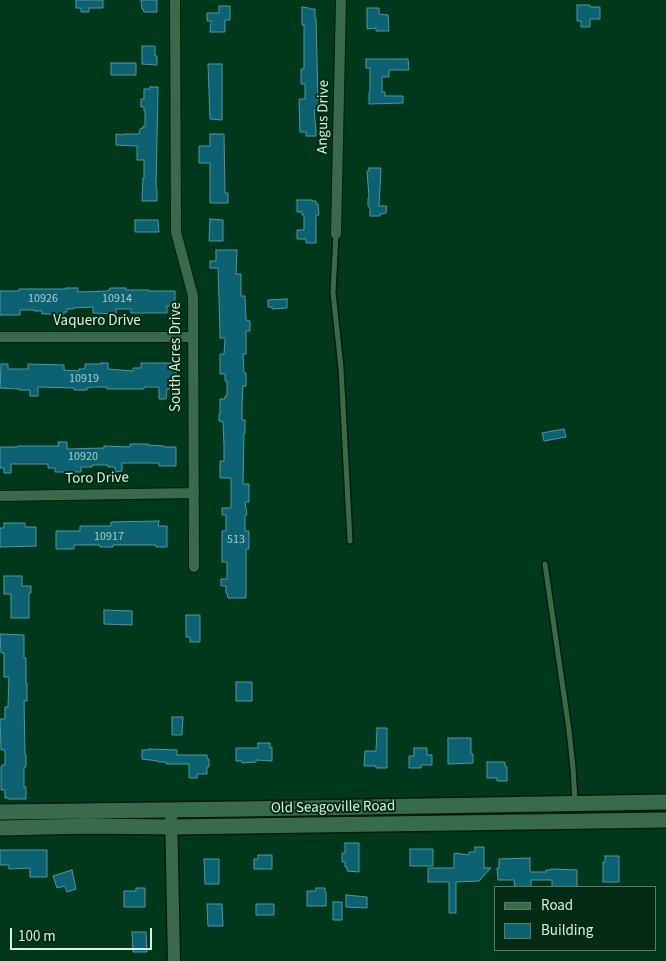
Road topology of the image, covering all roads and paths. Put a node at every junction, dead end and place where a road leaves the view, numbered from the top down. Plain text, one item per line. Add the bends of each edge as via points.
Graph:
1 (174, 0) edge
2 (341, 0) edge
3 (336, 234) joint
4 (0, 337) edge
5 (193, 337) junction
6 (194, 493) junction
7 (0, 496) edge
8 (350, 541) dead end
9 (545, 564) dead end
10 (194, 567) dead end
11 (666, 802) edge
12 (575, 804) junction
13 (436, 806) junction
14 (171, 810) junction
15 (0, 812) edge
16 (666, 820) edge
17 (576, 821) junction
18 (436, 823) junction
19 (171, 827) junction
20 (0, 828) edge
21 (174, 961) edge

1 - 5 street, South Acres Drive via 176,232 193,296
2 - 3 street, Angus Drive
3 - 8 lane via 333,292 341,368
4 - 5 street, Vaquero Drive
5 - 6 street, South Acres Drive
6 - 7 street, Toro Drive
6 - 10 street, South Acres Drive
9 - 12 lane via 574,768
11 - 12 main road, Old Seagoville Road
12 - 13 main road, Old Seagoville Road
12 - 17 main road
13 - 14 main road, Old Seagoville Road
13 - 18 main road
14 - 15 main road, Old Seagoville Road
14 - 19 street
16 - 17 main road, Old Seagoville Road
17 - 18 main road, Old Seagoville Road
18 - 19 main road, Old Seagoville Road
19 - 20 main road, Old Seagoville Road
19 - 21 street

